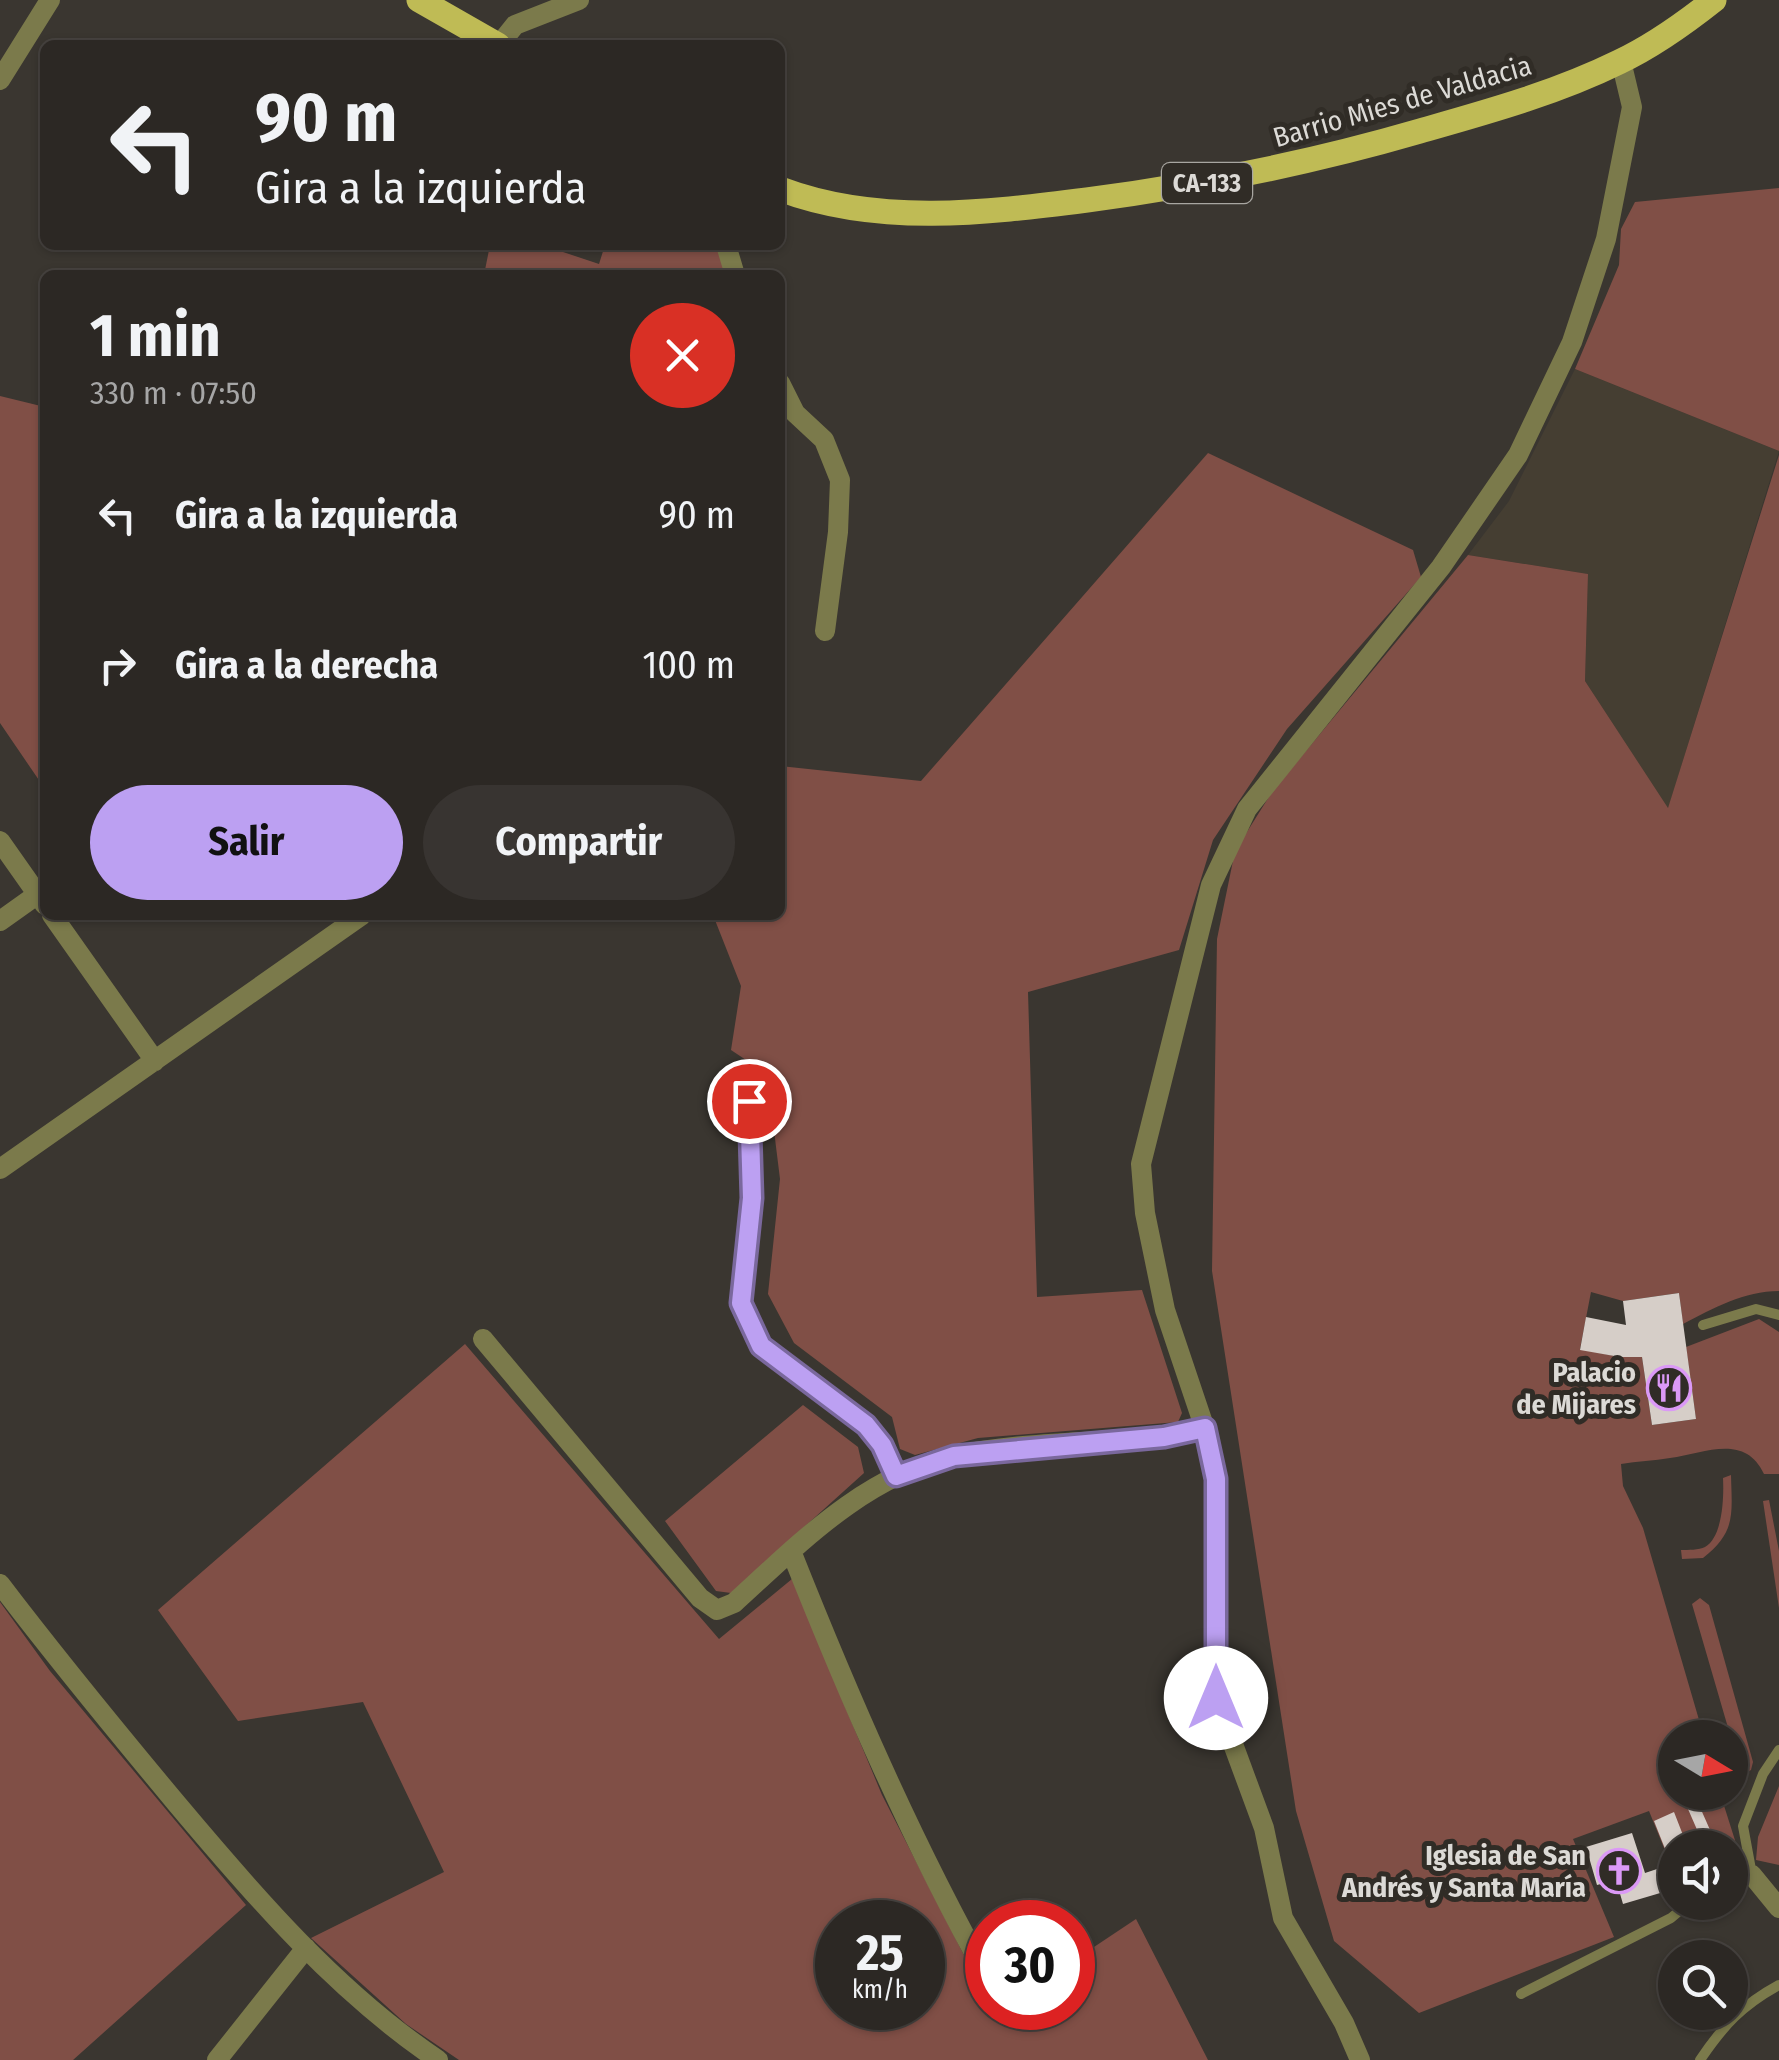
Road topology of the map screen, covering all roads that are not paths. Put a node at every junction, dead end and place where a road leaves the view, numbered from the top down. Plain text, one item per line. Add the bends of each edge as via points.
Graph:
1 (50, 0) edge
2 (419, 0) edge
3 (578, 0) edge
4 (1714, 0) edge
5 (489, 40) edge
6 (502, 40) edge
7 (1621, 61) junction
8 (0, 80) edge
9 (785, 192) edge
10 (788, 418) edge
11 (825, 631) dead end
12 (0, 841) edge
13 (40, 893) edge
14 (40, 897) edge
15 (56, 920) edge
16 (355, 920) edge
17 (0, 921) edge
18 (154, 1060) junction
19 (749, 1101) dead end
20 (0, 1169) edge
21 (1779, 1315) edge
22 (1702, 1326) dead end
23 (483, 1339) dead end
24 (1205, 1428) junction
25 (896, 1476) junction
26 (790, 1551) junction
27 (0, 1584) edge
28 (1779, 1750) edge
29 (1748, 1875) edge
30 (1752, 1875) junction
31 (1779, 1879) edge
32 (1779, 1908) edge
33 (1667, 1920) edge
34 (965, 1936) edge
35 (306, 1948) junction
36 (1779, 1985) edge
37 (1521, 1994) dead end
38 (217, 2060) edge
39 (438, 2060) edge
40 (1360, 2060) edge
41 (1700, 2060) edge

1 - 8 street
2 - 5 main road
3 - 6 street via 514,25
4 - 7 main road, CA-133
7 - 9 main road, Barrio Mies de Valdacia / CA-133 via 1472,116 1340,154 1185,187 946,214 866,210
7 - 24 street via 1632,107 1606,240 1572,342 1518,455 1441,567 1247,809 1211,885 1141,1164 1165,1310
10 - 11 street via 824,440 840,480
12 - 13 street
14 - 17 street
15 - 18 street
16 - 18 street
18 - 20 street
19 - 25 street via 752,1198 741,1303 761,1346 866,1425
21 - 22 lane via 1756,1309
23 - 26 street via 712,1608 728,1608
24 - 25 street via 954,1456
24 - 40 street via 1216,1479 1216,1698 1264,1828 1282,1918
25 - 26 street
26 - 34 street via 846,1688
27 - 35 street via 188,1818
28 - 30 lane via 1744,1826
29 - 30 lane
30 - 31 street
30 - 32 street
33 - 37 lane
35 - 38 street
35 - 39 street
36 - 41 lane via 1723,2025

